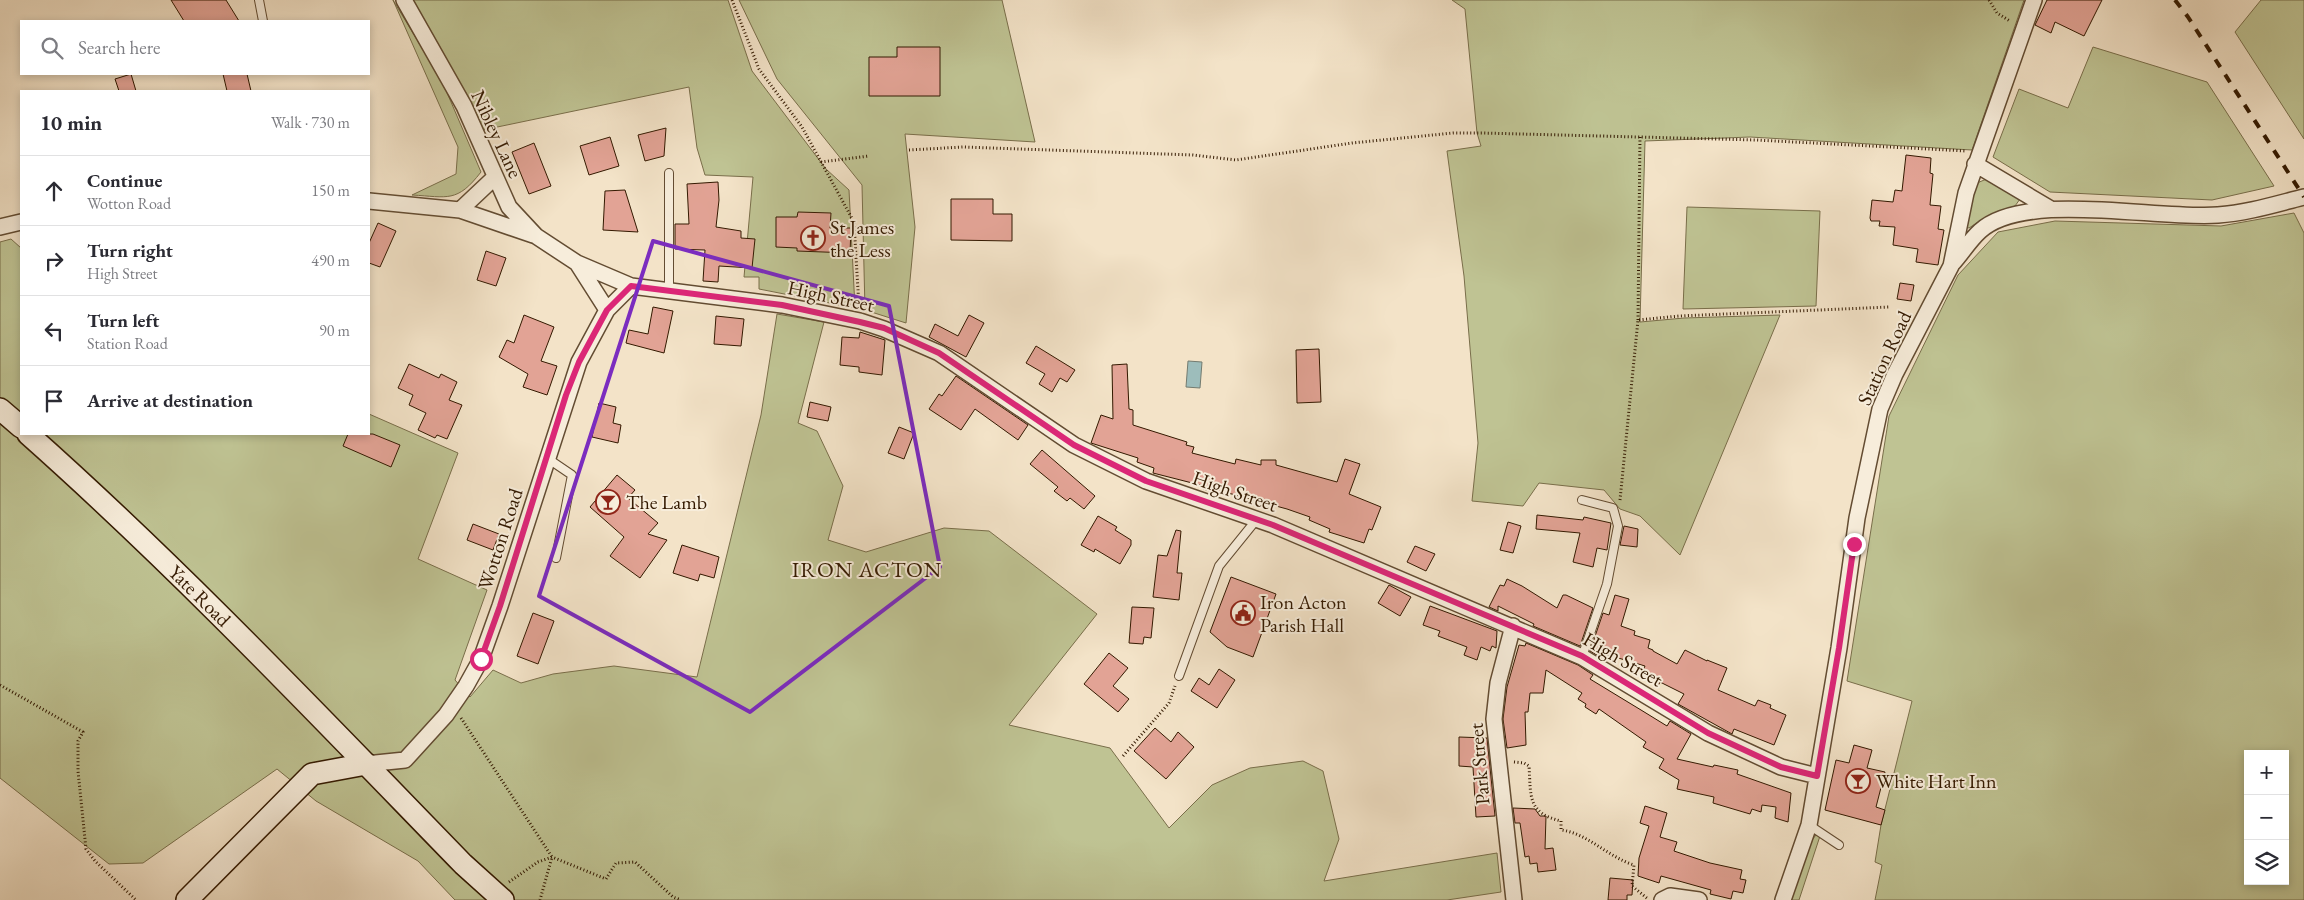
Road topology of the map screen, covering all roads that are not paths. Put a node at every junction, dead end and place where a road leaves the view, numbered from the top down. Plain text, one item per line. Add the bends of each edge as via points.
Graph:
1 (259, 0) edge
2 (404, 0) edge
3 (2034, 0) edge
4 (263, 20) edge
5 (1978, 158) junction
6 (668, 173) dead end
7 (496, 177) junction
8 (2304, 197) edge
9 (370, 201) edge
10 (2049, 208) junction
11 (460, 210) junction
12 (20, 222) edge
13 (0, 227) edge
14 (536, 236) junction
15 (578, 263) junction
16 (1951, 266) junction
17 (631, 286) junction
18 (668, 290) junction
19 (607, 310) junction
20 (0, 408) edge
21 (20, 427) edge
22 (29, 435) edge
23 (547, 458) junction
24 (1582, 500) dead end
25 (1257, 519) junction
26 (556, 558) dead end
27 (1513, 626) junction
28 (1582, 656) junction
29 (1179, 676) road end
30 (366, 764) junction
31 (1817, 776) junction
32 (1809, 825) junction
33 (1839, 845) dead end
34 (499, 896) edge
35 (187, 900) edge
36 (1514, 900) edge
37 (1662, 900) edge
38 (1699, 900) edge
39 (1783, 900) edge

1 - 4 lane
2 - 7 street, Nibley Lane via 464,106
3 - 5 street, Station Road
5 - 10 street
5 - 16 street, Station Road via 1966,193
6 - 18 lane
7 - 11 street
7 - 14 street, Nibley Lane via 509,207
8 - 10 street via 2219,215 2171,216
9 - 11 street
10 - 16 street via 2008,216 1980,230
11 - 14 street
12 - 13 street
14 - 15 street, Nibley Lane
15 - 17 street, Nibley Lane
15 - 19 street, Nibley Lane
16 - 31 street, Station Road via 1880,410 1858,518
17 - 18 street, High Street
17 - 19 street, Wotton Road
18 - 25 street, High Street via 782,305 884,328 939,353 1074,445 1146,481
19 - 23 street, Wotton Road via 579,362
20 - 21 main road
22 - 30 main road, Yate Road via 178,573
23 - 26 lane via 572,475
23 - 30 street, Wotton Road via 481,659 453,705 406,760
24 - 28 lane via 1613,508 1618,526 1607,584
25 - 27 street, High Street
25 - 29 lane via 1219,566
27 - 28 street, High Street
27 - 36 street, Park Street via 1498,683 1494,719
28 - 31 street, High Street via 1708,733 1781,767
30 - 34 main road, Yate Road
30 - 35 main road via 312,774
31 - 32 street, Station Road
32 - 33 lane
32 - 39 street, Station Road
37 - 38 street via 1670,896

